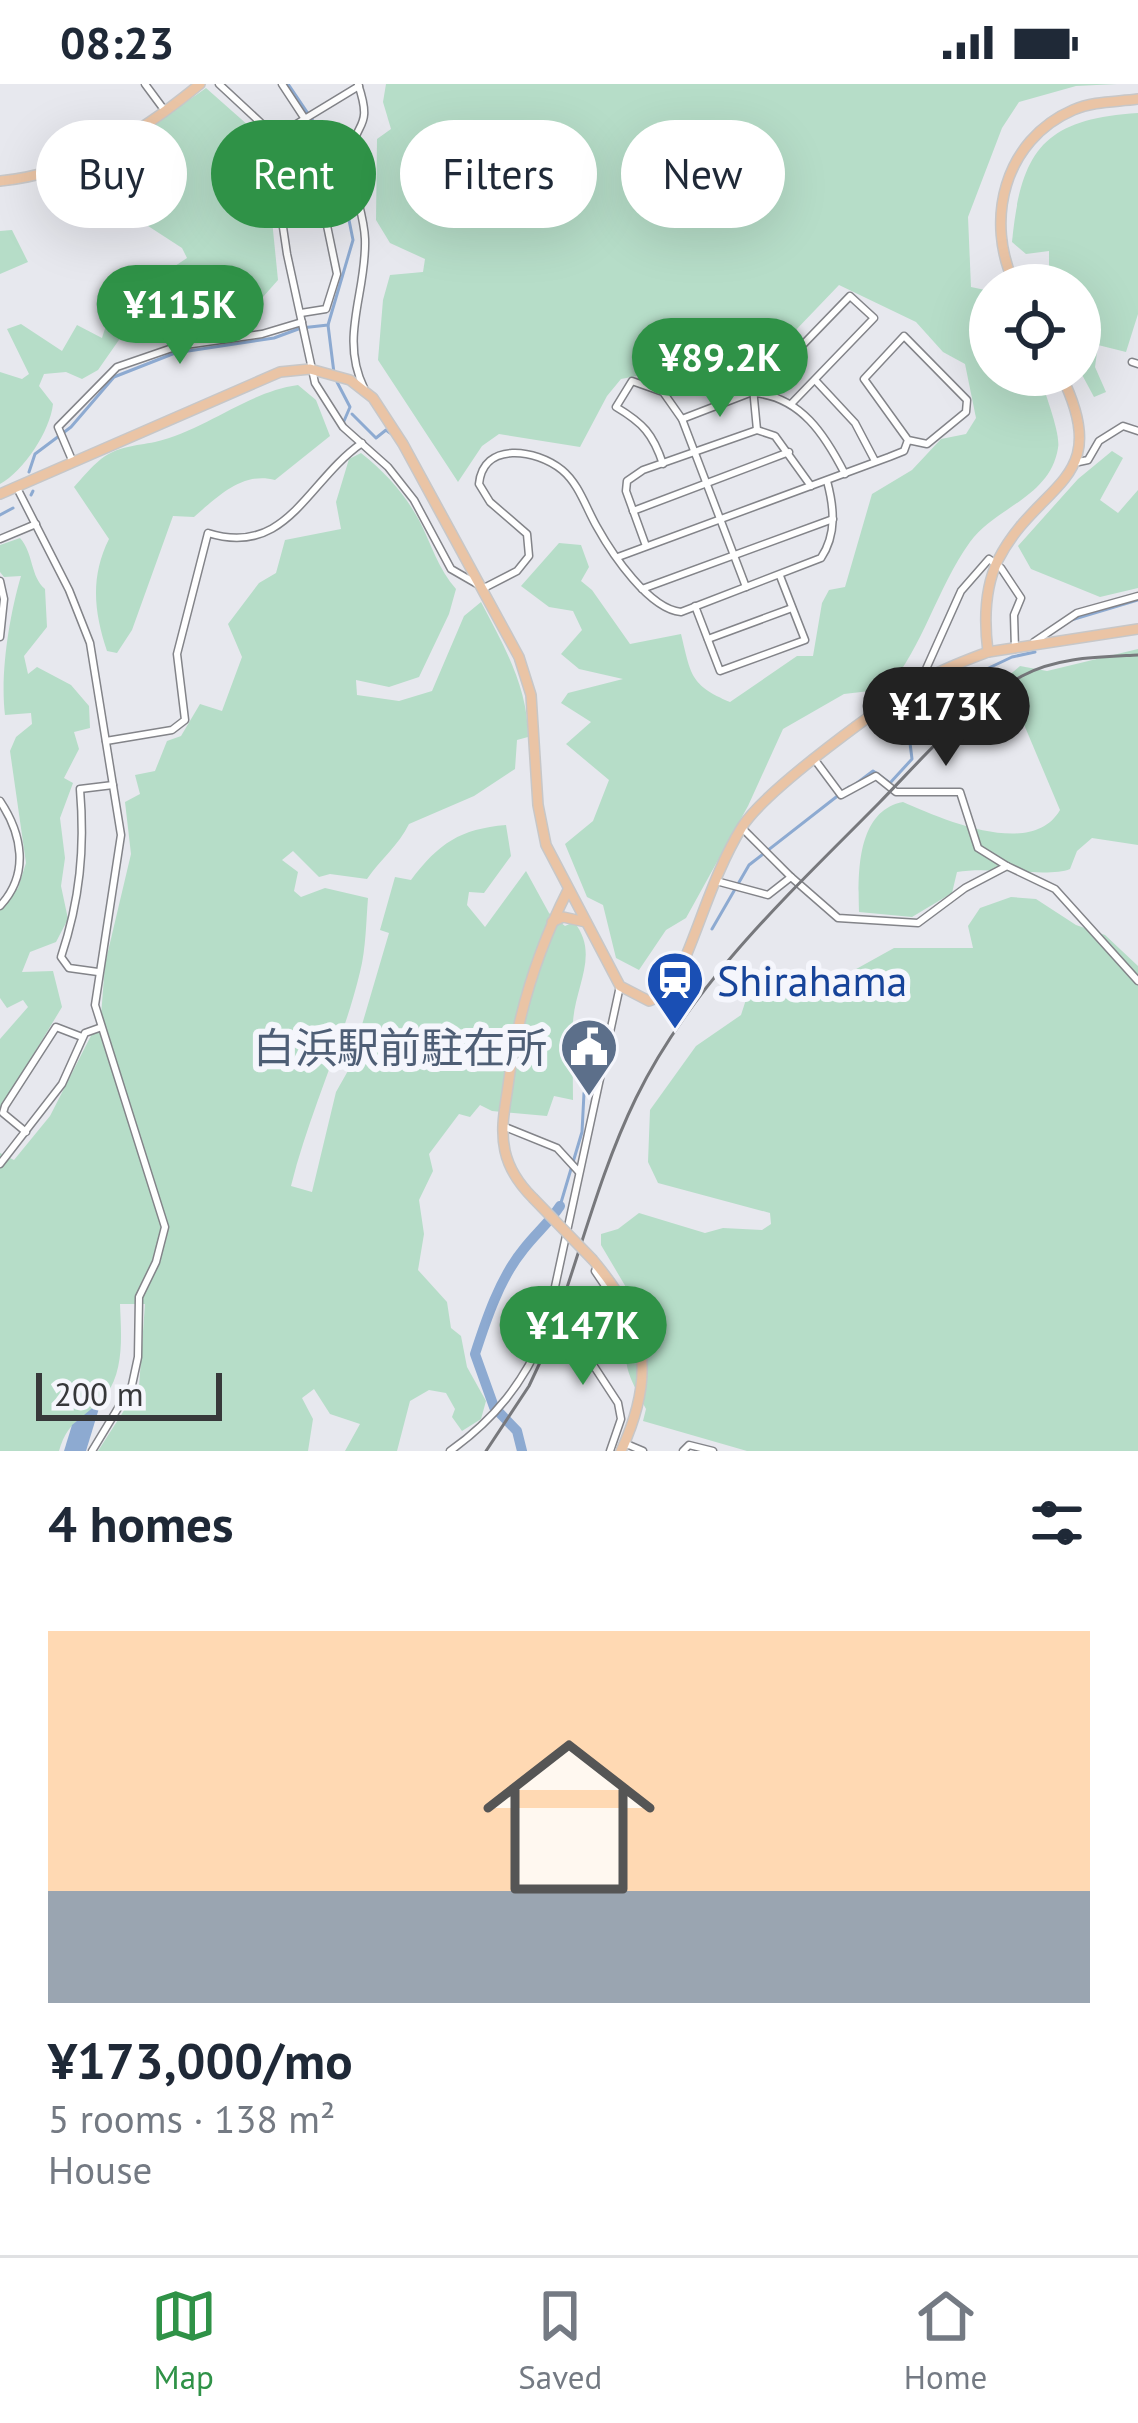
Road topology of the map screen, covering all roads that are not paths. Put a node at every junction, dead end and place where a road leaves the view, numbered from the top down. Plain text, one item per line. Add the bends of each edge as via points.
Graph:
1 (145, 84) edge
2 (200, 84) edge
3 (219, 84) edge
4 (242, 84) edge
5 (282, 84) edge
6 (358, 85) edge
7 (232, 96) junction
8 (1138, 99) edge
9 (165, 110) junction
10 (308, 118) junction
11 (258, 120) edge
12 (305, 120) edge
13 (0, 181) edge
14 (286, 228) edge
15 (1008, 264) edge
16 (303, 323) junction
17 (310, 369) junction
18 (815, 380) junction
19 (364, 388) junction
20 (663, 392) junction
21 (753, 393) junction
22 (1069, 396) edge
23 (793, 404) junction
24 (682, 419) junction
25 (757, 430) junction
26 (1138, 431) edge
27 (908, 440) junction
28 (362, 443) junction
29 (694, 452) junction
30 (789, 452) junction
31 (72, 460) junction
32 (875, 461) junction
33 (1074, 463) junction
34 (662, 464) junction
35 (845, 474) junction
36 (827, 481) junction
37 (706, 485) junction
38 (812, 486) junction
39 (17, 488) junction
40 (0, 494) edge
41 (633, 511) junction
42 (833, 519) junction
43 (720, 520) junction
44 (36, 524) junction
45 (0, 539) edge
46 (646, 547) junction
47 (734, 556) junction
48 (618, 557) junction
49 (997, 563) junction
50 (780, 576) junction
51 (0, 581) edge
52 (746, 587) junction
53 (484, 588) junction
54 (642, 589) junction
55 (1138, 596) edge
56 (695, 606) junction
57 (792, 608) junction
58 (1, 623) edge
59 (1138, 629) edge
60 (0, 637) edge
61 (708, 639) junction
62 (1034, 646) junction
63 (1015, 649) junction
64 (988, 652) junction
65 (929, 677) junction
66 (106, 741) junction
67 (815, 760) junction
68 (113, 784) junction
69 (0, 802) edge
70 (0, 824) edge
71 (11, 824) junction
72 (741, 828) junction
73 (1007, 866) junction
74 (791, 878) junction
75 (716, 881) junction
76 (568, 890) junction
77 (0, 906) edge
78 (552, 922) junction
79 (586, 922) junction
80 (98, 971) junction
81 (1138, 981) edge
82 (620, 986) junction
83 (99, 1028) junction
84 (83, 1037) junction
85 (502, 1125) junction
86 (26, 1132) junction
87 (0, 1164) edge
88 (579, 1173) junction
89 (596, 1263) junction
90 (568, 1325) dead end
91 (583, 1349) junction
92 (622, 1447) edge
93 (92, 1451) edge
94 (450, 1451) edge
95 (610, 1451) edge
96 (643, 1451) edge
97 (683, 1451) edge
98 (713, 1451) edge

1 - 9 street
2 - 9 main road
3 - 7 street
4 - 7 street
5 - 10 street
6 - 10 street
6 - 19 street via 366,113 352,166 365,236 351,348
7 - 11 street
8 - 15 main road via 1076,109 1044,128 1020,156 998,232
9 - 13 main road via 82,160
10 - 12 street
10 - 16 street via 337,274 326,309
14 - 16 street
16 - 17 street
16 - 31 street via 178,346 117,367 59,432
17 - 19 main road
17 - 28 street via 338,421
17 - 31 main road via 260,378
18 - 21 street via 874,318 850,296
18 - 23 street
18 - 32 street via 855,423
19 - 53 main road
20 - 21 street via 738,363
20 - 24 street
20 - 34 street via 632,381 616,407 651,434
21 - 23 street
21 - 24 street
21 - 25 street
22 - 33 main road via 1081,435
23 - 35 street
24 - 29 street
25 - 29 street
25 - 30 street
26 - 33 street via 1123,426 1088,460
27 - 27 street via 927,444 966,412 967,400 904,337 864,380
27 - 32 street via 904,451
28 - 53 street via 414,500 451,569
28 - 66 street via 279,525 240,541 208,533 178,654 185,720 172,730
29 - 34 street
29 - 37 street
30 - 37 street
30 - 38 street
31 - 39 main road
32 - 35 street
33 - 49 main road
34 - 41 street via 628,481
35 - 36 street
36 - 38 street
36 - 42 street
37 - 41 street
37 - 43 street
38 - 43 street
39 - 40 main road
39 - 44 street
41 - 46 street
42 - 47 street
42 - 50 street via 821,558
43 - 46 street
43 - 47 street
44 - 45 street
44 - 66 street via 86,630
46 - 48 street
47 - 52 street
47 - 54 street
48 - 53 street via 563,471 524,454 497,455 479,484 527,534 530,549 517,571
48 - 54 street
49 - 63 street via 1021,598
49 - 64 main road via 986,608
49 - 65 street via 989,559 961,590
50 - 52 street
50 - 57 street
51 - 58 street
52 - 56 street
53 - 76 main road via 531,695 542,827
54 - 56 street via 670,611
55 - 62 street via 1064,618
56 - 61 street
57 - 61 street
57 - 61 street via 805,640 720,671
58 - 60 street
59 - 62 main road
62 - 63 main road
63 - 64 main road
64 - 65 main road
65 - 67 main road
66 - 68 street
67 - 72 main road
67 - 73 street via 839,792 874,776 896,792 960,792 978,848
68 - 80 street via 121,835
68 - 80 street via 80,789 84,860 61,957 69,968
69 - 71 street
70 - 71 street
71 - 77 street via 20,872
72 - 74 street
72 - 75 main road
73 - 74 street via 918,923 838,918
73 - 81 street via 1054,890
74 - 75 street via 768,895
75 - 82 main road via 670,989 649,1000
76 - 78 main road
76 - 79 main road
78 - 79 main road
78 - 85 main road via 529,983
79 - 82 main road
80 - 83 street
82 - 88 street
83 - 84 street
83 - 93 street via 166,1227 139,1297 132,1384
84 - 86 street via 62,1084
84 - 86 street via 56,1027 5,1106
85 - 88 street via 557,1148
85 - 89 main road, bridge via 507,1160
86 - 87 street
88 - 94 street via 552,1312 526,1376
89 - 91 street via 618,1305
89 - 92 main road via 626,1300 640,1351 641,1396
90 - 91 street
91 - 95 street via 620,1410
92 - 96 street
97 - 98 street

